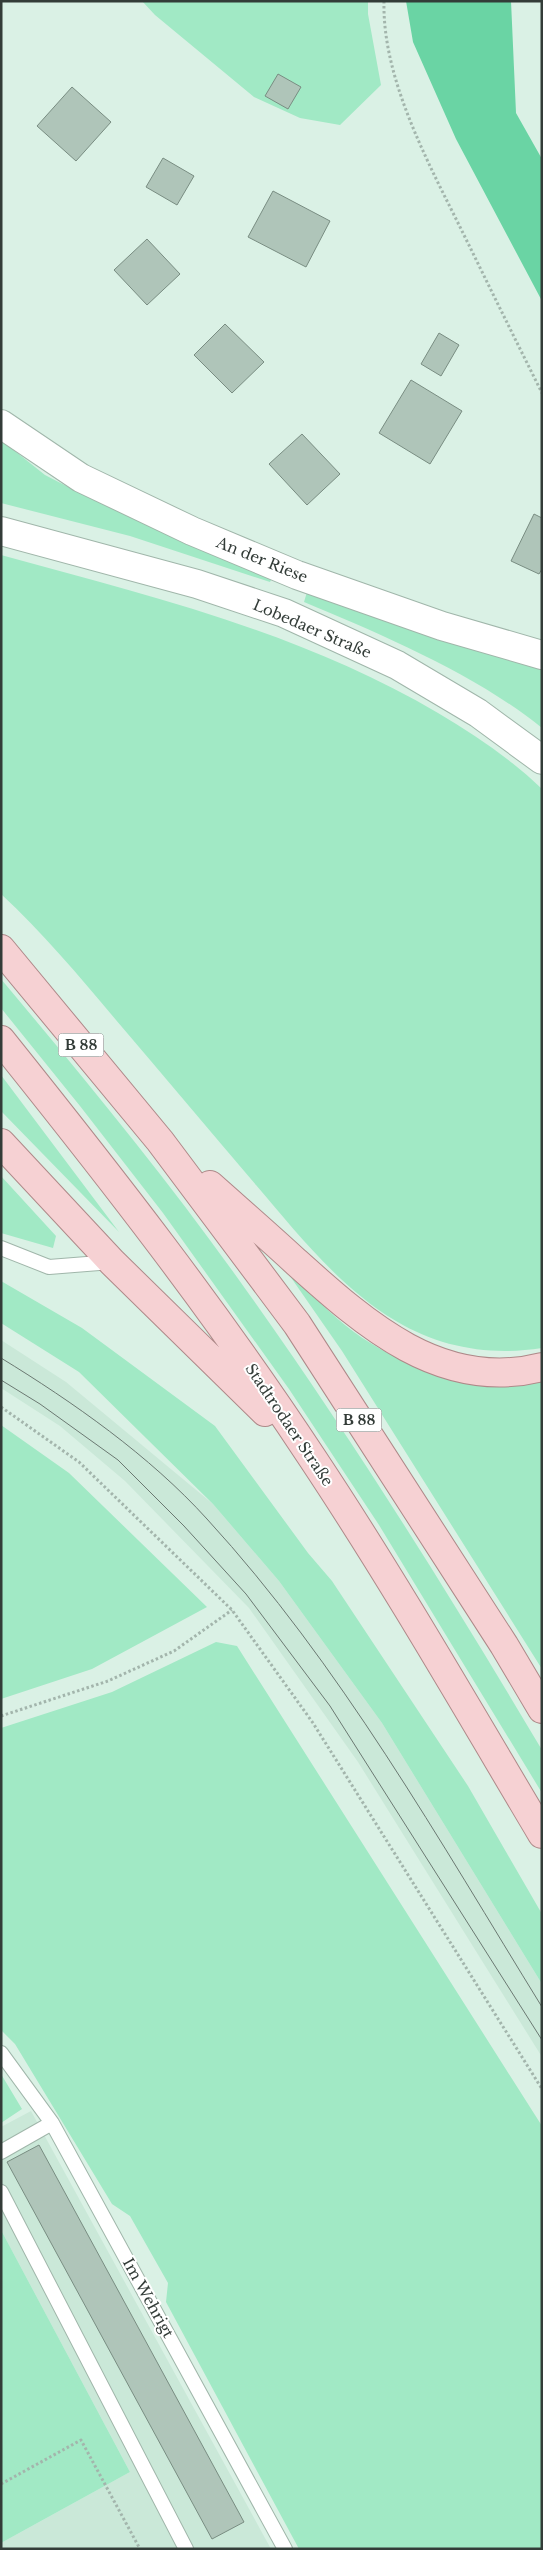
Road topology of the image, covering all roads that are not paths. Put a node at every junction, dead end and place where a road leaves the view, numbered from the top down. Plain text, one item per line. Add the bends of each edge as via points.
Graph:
1 (1, 424) edge
2 (1, 532) edge
3 (542, 655) edge
4 (542, 760) edge
5 (1, 949) edge
6 (1, 1040) edge
7 (160, 1140) junction
8 (1, 1143) edge
9 (1, 1248) edge
10 (112, 1262) junction
11 (542, 1367) edge
12 (313, 1459) junction
13 (542, 1709) edge
14 (542, 1834) edge
15 (1, 2053) edge
16 (52, 2122) junction
17 (1, 2152) edge
18 (1, 2192) edge
19 (186, 2549) edge
20 (285, 2549) edge

1 - 3 street, An der Riese via 81,478 192,531 297,575 433,623
2 - 4 street, Lobedaer Straße via 197,584 284,613 396,665 478,713
5 - 7 main road, B 88
6 - 12 main road, Stadtrodaer Straße via 166,1249
7 - 11 main road via 337,1298 394,1341 433,1360 472,1372
7 - 13 main road, B 88 via 297,1324 499,1636
8 - 10 main road
9 - 10 lane via 49,1267
10 - 12 main road
12 - 14 main road, Stadtrodaer Straße
15 - 16 lane, Im Wehrigt
16 - 17 lane
16 - 20 lane, Im Wehrigt
18 - 19 lane

